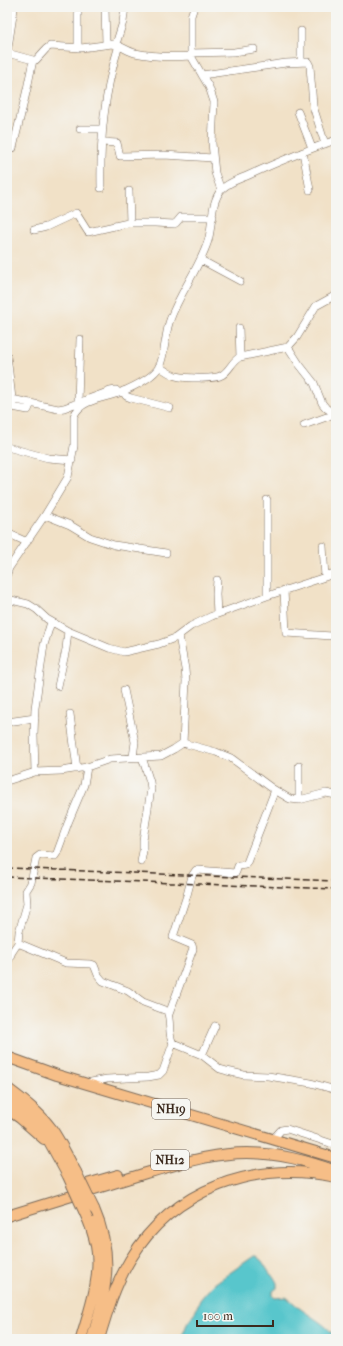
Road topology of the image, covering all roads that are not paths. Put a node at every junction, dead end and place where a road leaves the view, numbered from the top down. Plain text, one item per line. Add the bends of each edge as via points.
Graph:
1 (78, 7) edge
2 (105, 7) edge
3 (125, 7) edge
4 (194, 7) edge
5 (14, 9) dead end
6 (301, 31) dead end
7 (106, 44) junction
8 (118, 45) junction
9 (78, 48) junction
10 (254, 49) dead end
11 (7, 53) edge
12 (191, 55) junction
13 (33, 60) junction
14 (301, 62) junction
15 (202, 75) junction
16 (298, 112) dead end
17 (80, 129) dead end
18 (102, 129) junction
19 (336, 140) edge
20 (102, 142) junction
21 (324, 144) junction
22 (13, 148) dead end
23 (312, 148) junction
24 (303, 152) junction
25 (213, 158) junction
26 (101, 188) dead end
27 (221, 190) junction
28 (310, 190) dead end
29 (129, 191) dead end
30 (212, 217) junction
31 (130, 223) junction
32 (34, 230) dead end
33 (201, 260) junction
34 (240, 281) dead end
35 (336, 295) edge
36 (239, 328) dead end
37 (80, 339) dead end
38 (288, 346) junction
39 (7, 356) edge
40 (240, 357) junction
41 (159, 366) junction
42 (121, 392) junction
43 (10, 399) edge
44 (78, 402) junction
45 (31, 403) junction
46 (10, 407) edge
47 (170, 408) dead end
48 (335, 414) edge
49 (304, 425) dead end
50 (7, 447) edge
51 (72, 460) junction
52 (268, 500) dead end
53 (45, 515) junction
54 (7, 533) edge
55 (27, 542) junction
56 (324, 546) dead end
57 (166, 552) dead end
58 (9, 566) edge
59 (336, 572) edge
60 (7, 574) edge
61 (325, 577) junction
62 (217, 580) dead end
63 (284, 590) junction
64 (266, 596) junction
65 (7, 599) edge
66 (217, 614) junction
67 (51, 622) junction
68 (68, 631) junction
69 (180, 636) junction
70 (332, 636) dead end
71 (58, 686) dead end
72 (124, 690) dead end
73 (70, 714) dead end
74 (34, 718) junction
75 (7, 722) edge
76 (183, 740) junction
77 (134, 753) junction
78 (142, 757) junction
79 (76, 766) junction
80 (299, 766) dead end
81 (87, 767) junction
82 (34, 769) junction
83 (7, 781) edge
84 (275, 790) junction
85 (336, 795) edge
86 (299, 798) junction
87 (141, 862) dead end
88 (18, 943) junction
89 (7, 964) edge
90 (169, 1014) junction
91 (215, 1026) dead end
92 (174, 1043) junction
93 (202, 1055) junction
94 (7, 1057) edge
95 (86, 1083) junction
96 (7, 1088) edge
97 (336, 1090) edge
98 (7, 1097) edge
99 (7, 1109) edge
100 (273, 1139) junction
101 (336, 1145) edge
102 (56, 1153) junction
103 (336, 1158) edge
104 (336, 1165) edge
105 (336, 1171) edge
106 (72, 1174) junction
107 (336, 1177) edge
108 (7, 1209) edge
109 (7, 1216) edge
110 (81, 1339) edge
111 (92, 1339) edge
112 (99, 1339) edge

1 - 9 street
2 - 7 street
3 - 8 street
4 - 12 street via 191,16
5 - 11 street
6 - 14 street
7 - 8 street
7 - 9 street
8 - 12 street via 140,54 175,57
8 - 18 street
9 - 13 street via 50,46
10 - 12 street
11 - 13 street
12 - 15 street
13 - 22 street
14 - 15 street
14 - 21 street via 310,63 313,106
15 - 25 street via 212,94 214,107
16 - 23 street
17 - 18 street
18 - 20 street
19 - 21 street
20 - 25 street via 117,143 119,155 122,156
20 - 26 street
21 - 23 street
23 - 24 street
24 - 27 street
24 - 28 street
25 - 27 street
27 - 30 street
29 - 31 street
30 - 31 street via 181,217 174,224
30 - 33 street
31 - 32 street via 88,232 76,213
33 - 34 street
33 - 41 street via 174,310
35 - 38 street via 316,306 297,337
36 - 40 street
37 - 44 street
38 - 40 street
38 - 48 street via 314,383 322,403
39 - 43 street
40 - 41 street via 217,377 175,376
41 - 42 street via 151,375
42 - 44 street via 110,391
42 - 47 street via 131,398
42 - 51 street via 84,405 76,411
43 - 45 street
43 - 46 street
44 - 45 street via 58,409
45 - 46 street via 28,410
48 - 49 street
50 - 51 street via 48,458
51 - 53 street via 68,477
52 - 64 street
53 - 55 street
53 - 57 street via 90,537 114,545
54 - 55 street
55 - 58 street
56 - 61 street
58 - 60 street
59 - 61 street
61 - 63 street
62 - 66 street
63 - 64 street
63 - 70 street via 286,634
64 - 66 street
65 - 67 street via 36,608
66 - 69 street via 191,626
67 - 68 street
67 - 74 street via 42,652
68 - 69 street via 124,652
68 - 71 street
69 - 76 street via 186,681
72 - 77 street
73 - 79 street
74 - 75 street
74 - 82 street
76 - 78 street via 161,756
76 - 84 street via 231,758
77 - 78 street
77 - 81 street
78 - 87 street via 151,789
79 - 81 street
79 - 82 street
80 - 86 street
81 - 88 street via 84,785 57,854 40,855 36,858 31,883 26,891 27,904
82 - 83 street
84 - 86 street via 290,799
84 - 90 street via 246,865 238,866 235,873 196,870 192,876 173,937 192,945 193,948
85 - 86 street via 331,793
88 - 89 street
88 - 90 street via 66,963 94,965 103,981 128,991
90 - 92 street via 170,1034
91 - 93 street
92 - 93 street
92 - 95 street via 159,1075
93 - 97 street via 220,1069 227,1071 311,1083
94 - 95 highway, NH19
95 - 100 highway, NH19
96 - 106 highway via 44,1120 58,1139
98 - 102 highway via 38,1124
99 - 102 highway via 42,1136
100 - 101 street via 281,1130 288,1129
100 - 103 highway, NH19
102 - 106 highway
104 - 108 highway, NH12 via 284,1149 224,1148 197,1152
105 - 109 highway via 283,1156 222,1154 182,1162
106 - 110 highway, bridge via 96,1247 97,1265 92,1303
106 - 111 highway, bridge via 94,1209 106,1248 106,1281
107 - 112 highway via 306,1172 267,1173 227,1182 201,1193 178,1207 162,1220 139,1246 121,1277

